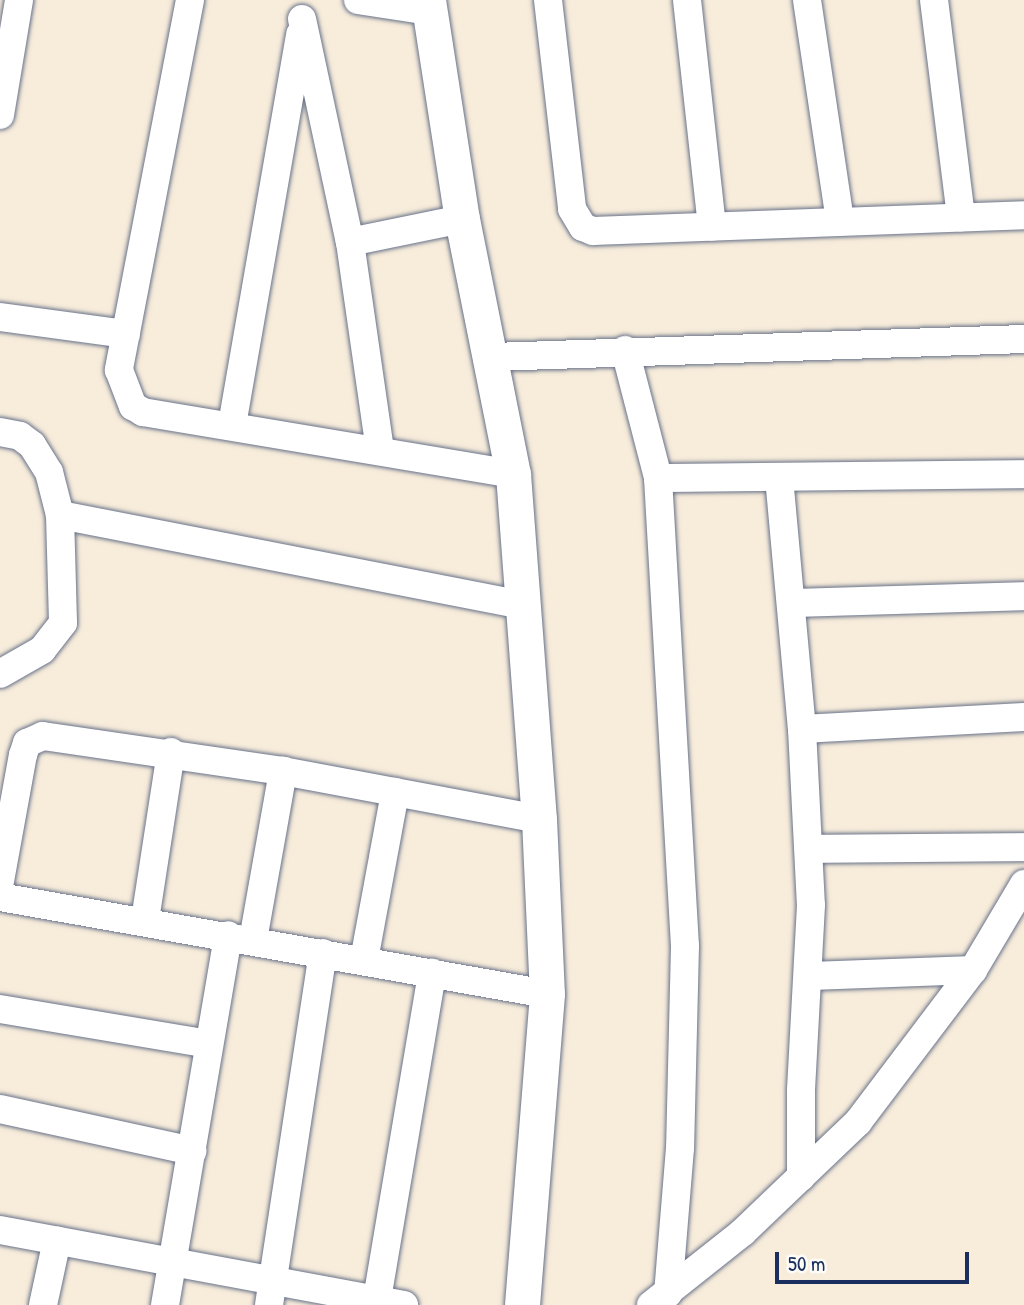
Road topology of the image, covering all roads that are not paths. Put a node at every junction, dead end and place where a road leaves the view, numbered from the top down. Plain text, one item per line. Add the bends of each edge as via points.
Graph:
1 (19, 0) edge
2 (190, 0) edge
3 (358, 0) edge
4 (548, 0) edge
5 (687, 0) edge
6 (807, 0) edge
7 (934, 0) edge
8 (429, 6) edge
9 (304, 10) edge
10 (0, 115) edge
11 (1024, 215) edge
12 (961, 218) junction
13 (462, 219) junction
14 (840, 222) junction
15 (712, 227) junction
16 (350, 242) junction
17 (0, 317) edge
18 (126, 334) junction
19 (1024, 339) edge
20 (625, 350) junction
21 (493, 357) junction
22 (232, 425) junction
23 (0, 432) edge
24 (380, 449) junction
25 (513, 474) junction
26 (1024, 474) edge
27 (779, 477) junction
28 (658, 478) junction
29 (61, 514) junction
30 (1024, 596) edge
31 (791, 603) junction
32 (520, 604) junction
33 (0, 674) edge
34 (1024, 717) edge
35 (802, 729) junction
36 (171, 752) junction
37 (283, 771) junction
38 (395, 792) junction
39 (539, 819) junction
40 (1024, 847) edge
41 (809, 849) junction
42 (0, 881) edge
43 (1024, 884) edge
44 (0, 897) edge
45 (145, 920) junction
46 (240, 937) junction
47 (323, 953) junction
48 (364, 960) junction
49 (973, 970) junction
50 (432, 973) junction
51 (811, 976) junction
52 (547, 994) junction
53 (0, 1009) edge
54 (209, 1044) junction
55 (0, 1109) edge
56 (192, 1151) junction
57 (801, 1177) junction
58 (0, 1230) edge
59 (57, 1240) junction
60 (174, 1261) junction
61 (271, 1293) edge
62 (659, 1299) edge
63 (386, 1303) edge
64 (43, 1305) edge
65 (164, 1305) edge
66 (522, 1305) edge

1 - 10 street
2 - 18 street
3 - 8 street
4 - 15 street via 572,209 578,220 593,231
5 - 15 street
6 - 14 street
7 - 12 street
8 - 13 street
9 - 16 street
9 - 22 street
11 - 12 street
12 - 14 street
13 - 16 street
13 - 21 street
14 - 15 street
16 - 24 street
17 - 18 street
18 - 22 street via 119,370 133,405 143,412
19 - 20 street
20 - 21 street
20 - 28 street
21 - 25 street
22 - 24 street
23 - 29 street via 20,436 39,454
24 - 25 street
25 - 32 street
26 - 27 street
27 - 28 street
27 - 31 street
28 - 62 street via 685,946 680,1148
29 - 32 street
29 - 33 street via 63,623 42,650
30 - 31 street
31 - 35 street
32 - 39 street
34 - 35 street
35 - 41 street
36 - 37 street
36 - 42 street via 32,738 23,755
36 - 45 street
37 - 38 street
37 - 46 street
38 - 39 street
38 - 48 street
39 - 52 street
40 - 41 street
41 - 51 street
43 - 49 street
44 - 45 street
45 - 46 street
46 - 47 street
46 - 54 street
47 - 48 street
47 - 61 street
48 - 50 street
49 - 51 street
49 - 57 street via 858,1122
50 - 52 street
50 - 63 street
51 - 57 street via 801,1091
52 - 66 street
53 - 54 street
54 - 56 street
55 - 56 street
56 - 60 street
57 - 62 street
58 - 59 street
59 - 60 street
59 - 64 street
60 - 61 street
60 - 65 street
61 - 63 street

